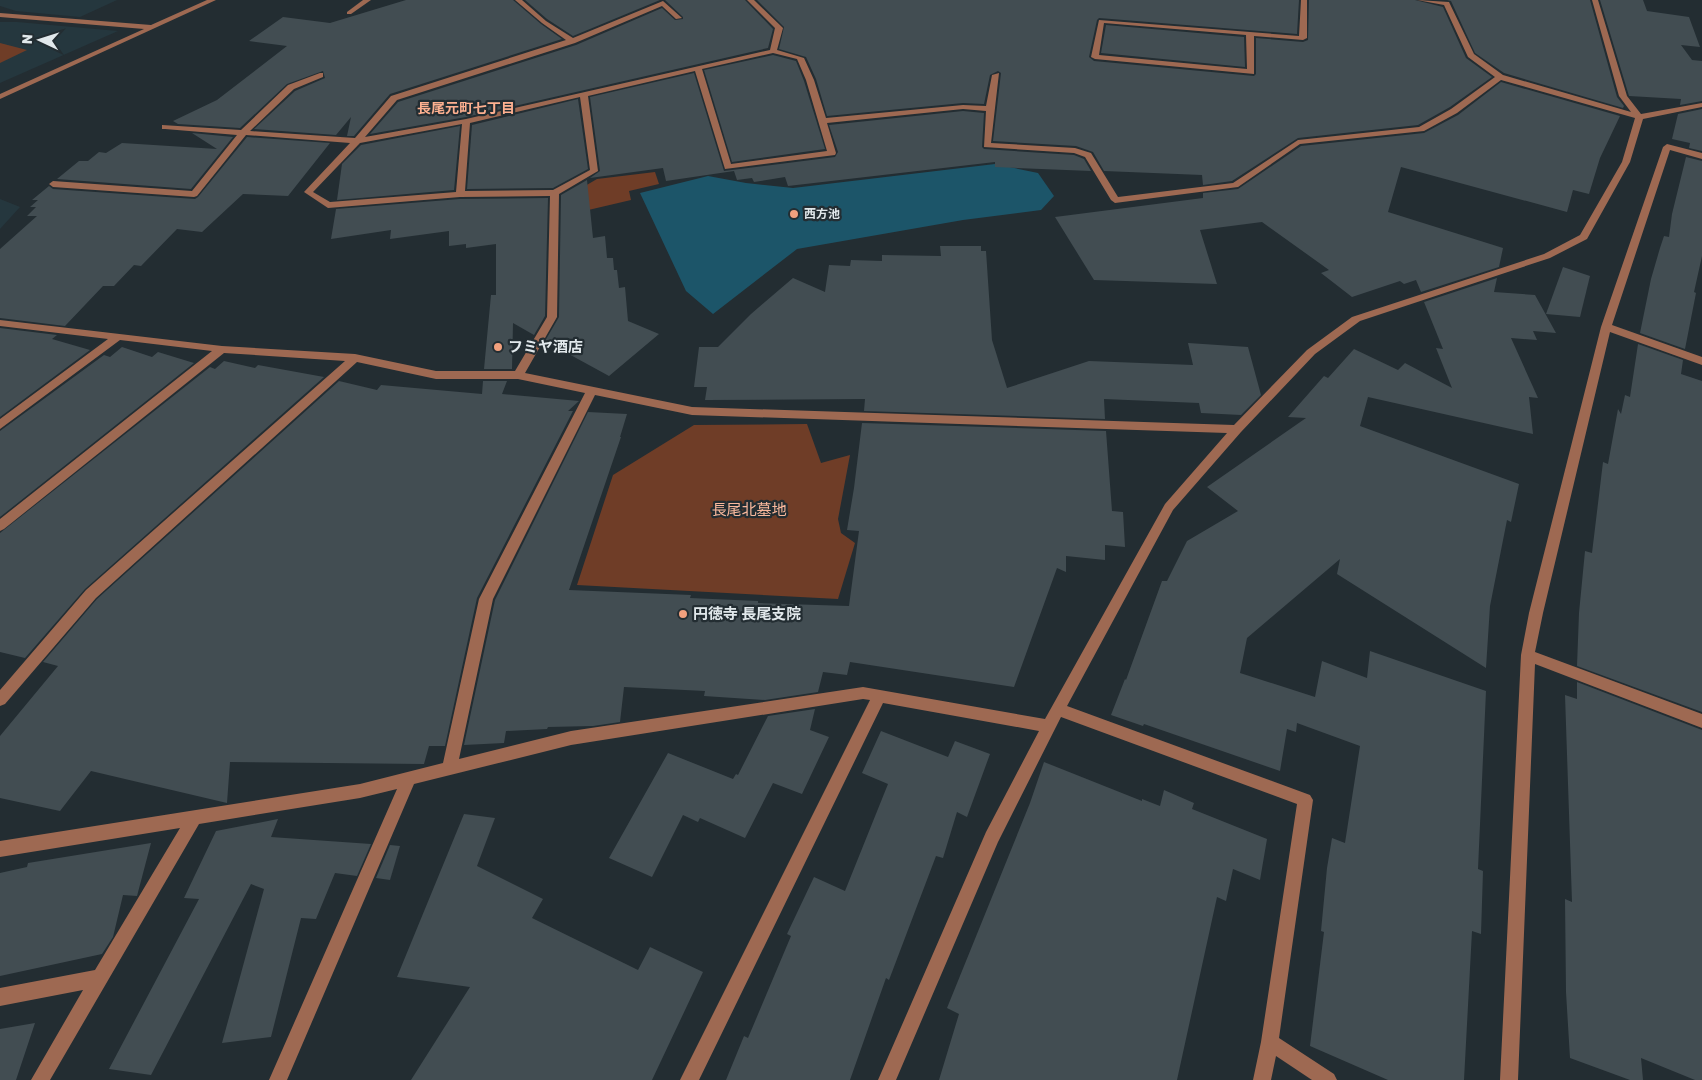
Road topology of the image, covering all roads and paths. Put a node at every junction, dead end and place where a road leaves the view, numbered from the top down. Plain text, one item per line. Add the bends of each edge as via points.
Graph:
1 (213, 0) edge
2 (368, 0) edge
3 (518, 0) edge
4 (750, 0) edge
5 (1304, 0) edge
6 (1420, 0) edge
7 (1595, 0) edge
8 (349, 13) dead end
9 (0, 15) edge
10 (678, 18) dead end
11 (152, 27) junction
12 (1250, 34) junction
13 (572, 40) junction
14 (773, 51) junction
15 (698, 68) junction
16 (320, 75) dead end
17 (996, 75) dead end
18 (1500, 77) junction
19 (584, 95) junction
20 (0, 97) edge
21 (1702, 105) edge
22 (990, 109) junction
23 (1639, 117) junction
24 (466, 121) junction
25 (823, 121) junction
26 (165, 127) dead end
27 (244, 132) junction
28 (357, 141) junction
29 (1702, 156) edge
30 (53, 184) dead end
31 (555, 193) junction
32 (460, 194) junction
33 (0, 323) edge
34 (1606, 327) junction
35 (118, 337) junction
36 (222, 349) junction
37 (355, 358) junction
38 (1702, 360) edge
39 (518, 375) junction
40 (592, 388) junction
41 (0, 425) edge
42 (1237, 429) junction
43 (0, 526) edge
44 (1528, 655) junction
45 (879, 696) junction
46 (0, 700) edge
47 (1058, 709) junction
48 (1702, 721) edge
49 (1048, 726) junction
50 (449, 769) junction
51 (409, 779) junction
52 (194, 818) junction
53 (0, 850) edge
54 (100, 978) junction
55 (0, 997) edge
56 (1270, 1042) junction
57 (40, 1080) edge
58 (278, 1080) edge
59 (689, 1080) edge
60 (887, 1080) edge
61 (1262, 1080) edge
62 (1328, 1080) edge
63 (1509, 1080) edge

1 - 11 street
2 - 8 street
3 - 13 street
4 - 14 street via 779,28
5 - 12 street via 1303,38
6 - 18 street via 1447,3 1471,55
7 - 23 street via 1623,96
9 - 11 street
10 - 13 street via 663,3
11 - 20 street
12 - 12 street via 1101,21 1095,57 1251,72
13 - 28 street via 394,98
14 - 15 street
14 - 25 street via 800,58
15 - 19 street
15 - 25 street via 728,167 832,153
16 - 27 street via 291,87
17 - 22 street
18 - 22 street via 1454,111 1421,129 1298,142 1236,185 1115,200 1088,155 1075,151 987,145
18 - 23 street
19 - 24 street
19 - 31 street via 594,171
21 - 23 street
22 - 25 street via 963,107
23 - 42 street via 1626,162 1584,237 1547,256 1356,319 1311,352
24 - 28 street
24 - 32 street
26 - 27 street
27 - 28 street
27 - 30 street via 194,194
28 - 32 street via 308,192 328,205
29 - 34 street via 1667,147
31 - 32 street
31 - 39 street via 552,317
33 - 35 street
34 - 38 street
34 - 44 street
35 - 36 street
35 - 41 street
36 - 37 street
36 - 43 street
37 - 39 street via 436,375
37 - 46 street via 91,594
39 - 40 street
40 - 42 street via 692,411
40 - 50 street via 486,599
42 - 47 street via 1169,507
44 - 48 street
44 - 63 street
45 - 49 street
45 - 50 street via 863,693 571,738
45 - 59 street
47 - 49 street
47 - 56 street via 1306,800
49 - 60 street via 992,837
50 - 51 street
51 - 52 street via 360,791
51 - 58 street
52 - 53 street
52 - 54 street
54 - 55 street
54 - 57 street
56 - 61 street
56 - 62 street

